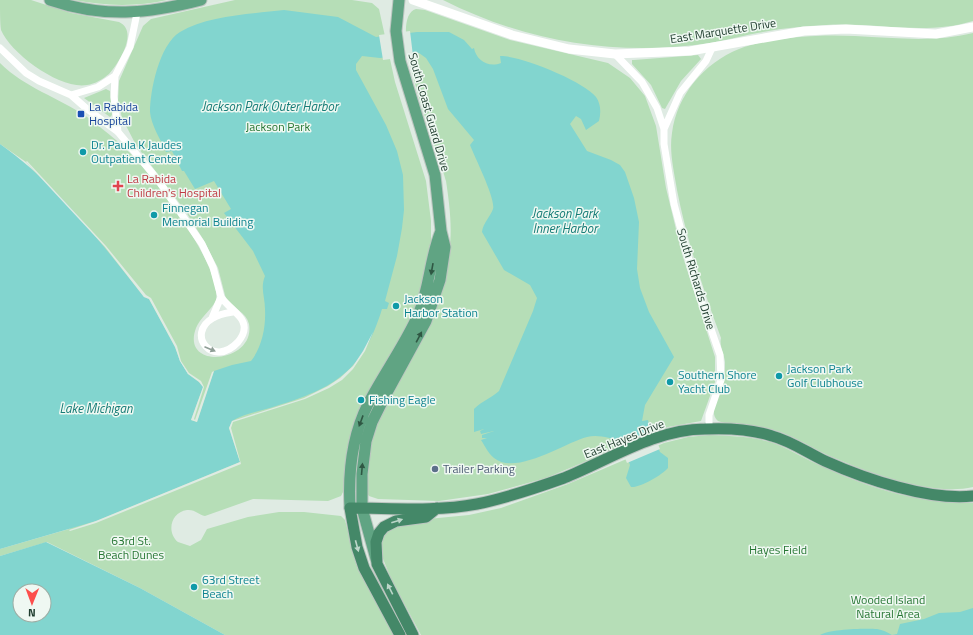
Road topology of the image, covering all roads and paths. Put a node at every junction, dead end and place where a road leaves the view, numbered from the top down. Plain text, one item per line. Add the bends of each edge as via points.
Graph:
1 (50, 0) edge
2 (201, 0) edge
3 (399, 0) edge
4 (413, 0) edge
5 (137, 13) junction
6 (973, 27) edge
7 (0, 48) edge
8 (712, 48) junction
9 (615, 54) junction
10 (115, 76) junction
11 (71, 95) junction
12 (664, 129) junction
13 (118, 132) junction
14 (441, 231) junction
15 (221, 297) junction
16 (233, 312) junction
17 (212, 318) junction
18 (709, 428) junction
19 (973, 496) edge
20 (350, 508) junction
21 (362, 508) junction
22 (437, 508) junction
23 (377, 564) junction
24 (400, 635) edge
25 (413, 635) edge

1 - 5 main road via 101,12
2 - 5 main road
3 - 14 main road, South Coast Guard Drive via 396,31 400,61 435,175
4 - 9 street, East Marquette Drive via 512,35 569,49
5 - 10 street via 130,47
6 - 8 street, East Marquette Drive via 936,34 804,31
7 - 11 street via 26,73
8 - 9 street, East Marquette Drive via 671,53
8 - 12 street, South Richards Drive via 706,61 680,92
9 - 12 street, South Richards Drive via 645,86
10 - 11 street via 98,87
10 - 13 street via 114,97
11 - 13 street
12 - 18 street, South Richards Drive via 667,167 676,211 696,286 720,355 720,380 709,415
13 - 15 street via 158,180 202,244 213,267
14 -> 20 main road, South Coast Guard Drive via 435,245 429,284 418,314 368,404 359,427 350,465
21 -> 14 main road, South Coast Guard Drive via 362,474 366,441 372,422 418,338 433,304 444,258 445,247
15 - 16 street
15 - 17 street
16 - 17 street
17 -> 16 street via 203,330 202,341 205,347 212,351 225,350 236,344 244,331 243,320
18 - 19 highway, East Hayes Drive via 773,436 839,466 910,490 957,497
18 - 22 highway, East Hayes Drive via 661,436 564,478 504,498
20 - 21 highway, East Hayes Drive
20 -> 24 highway via 357,547 364,568
21 - 22 highway, East Hayes Drive
21 - 23 main road, South Coast Guard Drive
23 -> 22 highway via 376,542 384,527 396,521 426,517
25 -> 23 highway

